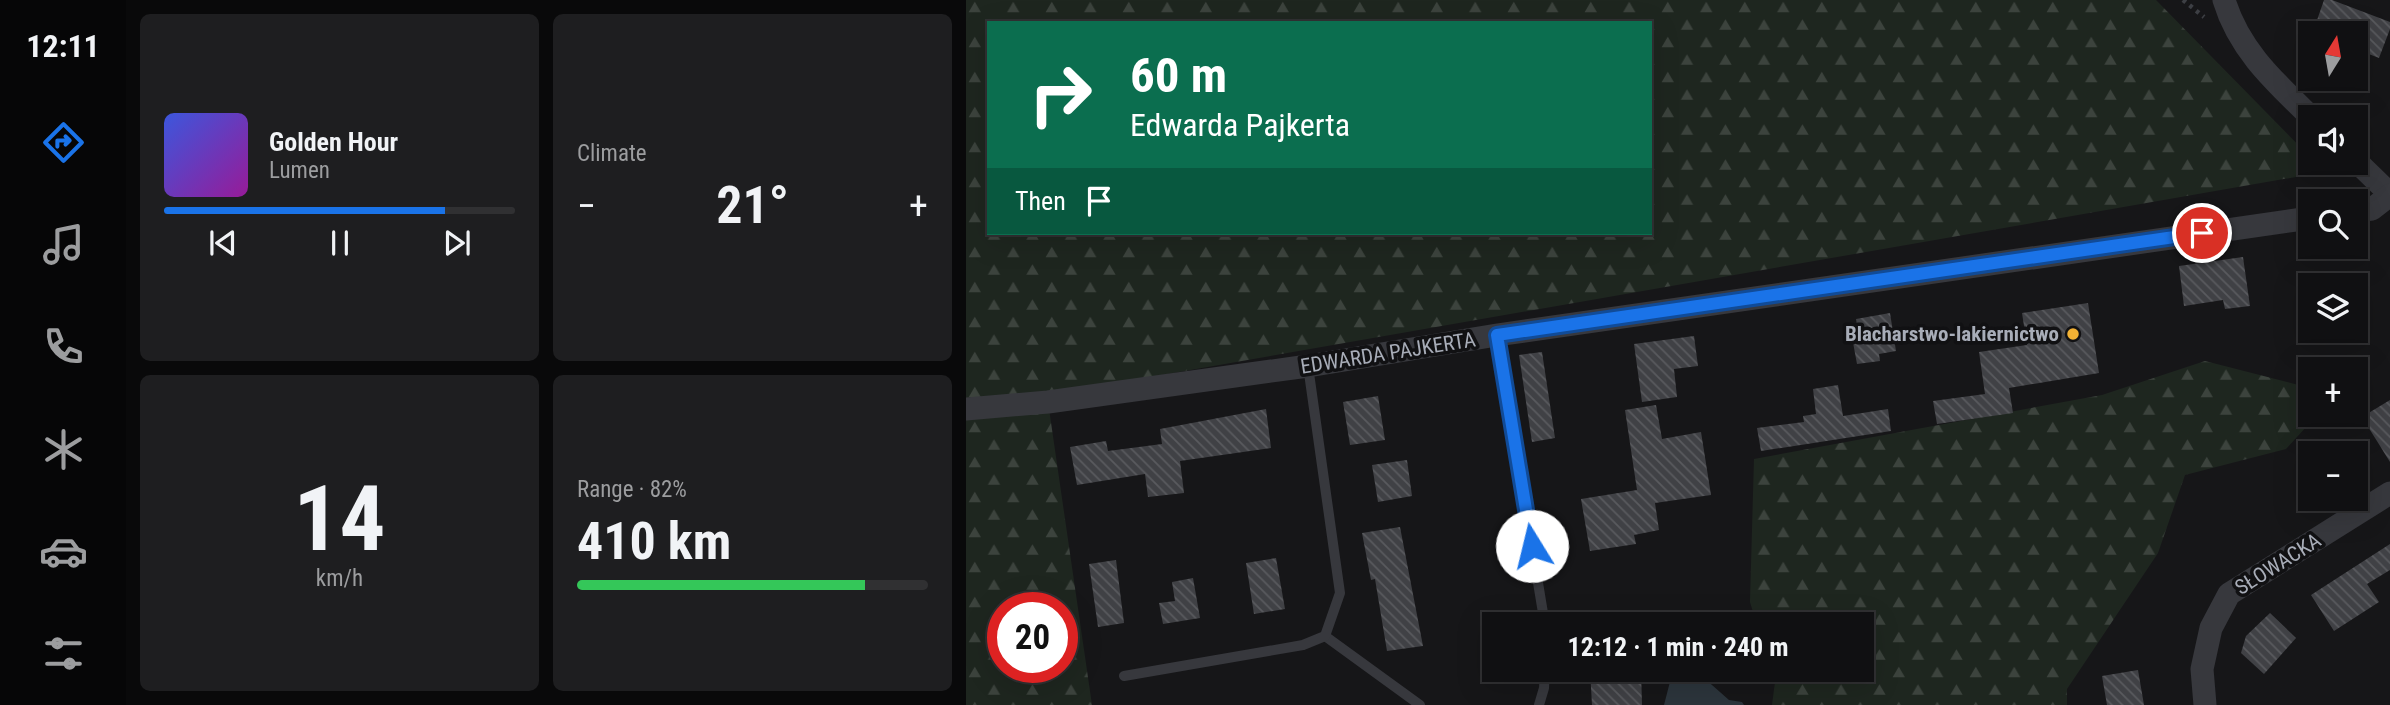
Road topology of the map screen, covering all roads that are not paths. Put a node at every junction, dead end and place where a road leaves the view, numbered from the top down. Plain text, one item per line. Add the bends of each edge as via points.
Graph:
1 (2224, 0) edge
2 (2299, 105) edge
3 (2368, 172) edge
4 (2390, 195) edge
5 (2368, 210) edge
6 (2298, 220) edge
7 (1497, 335) junction
8 (1308, 366) junction
9 (966, 409) edge
10 (2390, 493) edge
11 (1543, 612) edge
12 (1325, 636) junction
13 (1124, 676) dead end
14 (1545, 682) edge
15 (1420, 705) edge
16 (1539, 705) edge
17 (2205, 705) edge

1 - 2 street via 2236,31 2256,62
3 - 4 street
4 - 5 street
6 - 7 street, EDWARDA PAJKERTA
7 - 8 street, EDWARDA PAJKERTA
7 - 11 lane
8 - 9 street, EDWARDA PAJKERTA
8 - 12 lane via 1340,593
10 - 17 street, SŁOWACKA via 2229,594 2211,628 2202,669
12 - 13 lane via 1303,645
12 - 15 lane
14 - 16 lane

